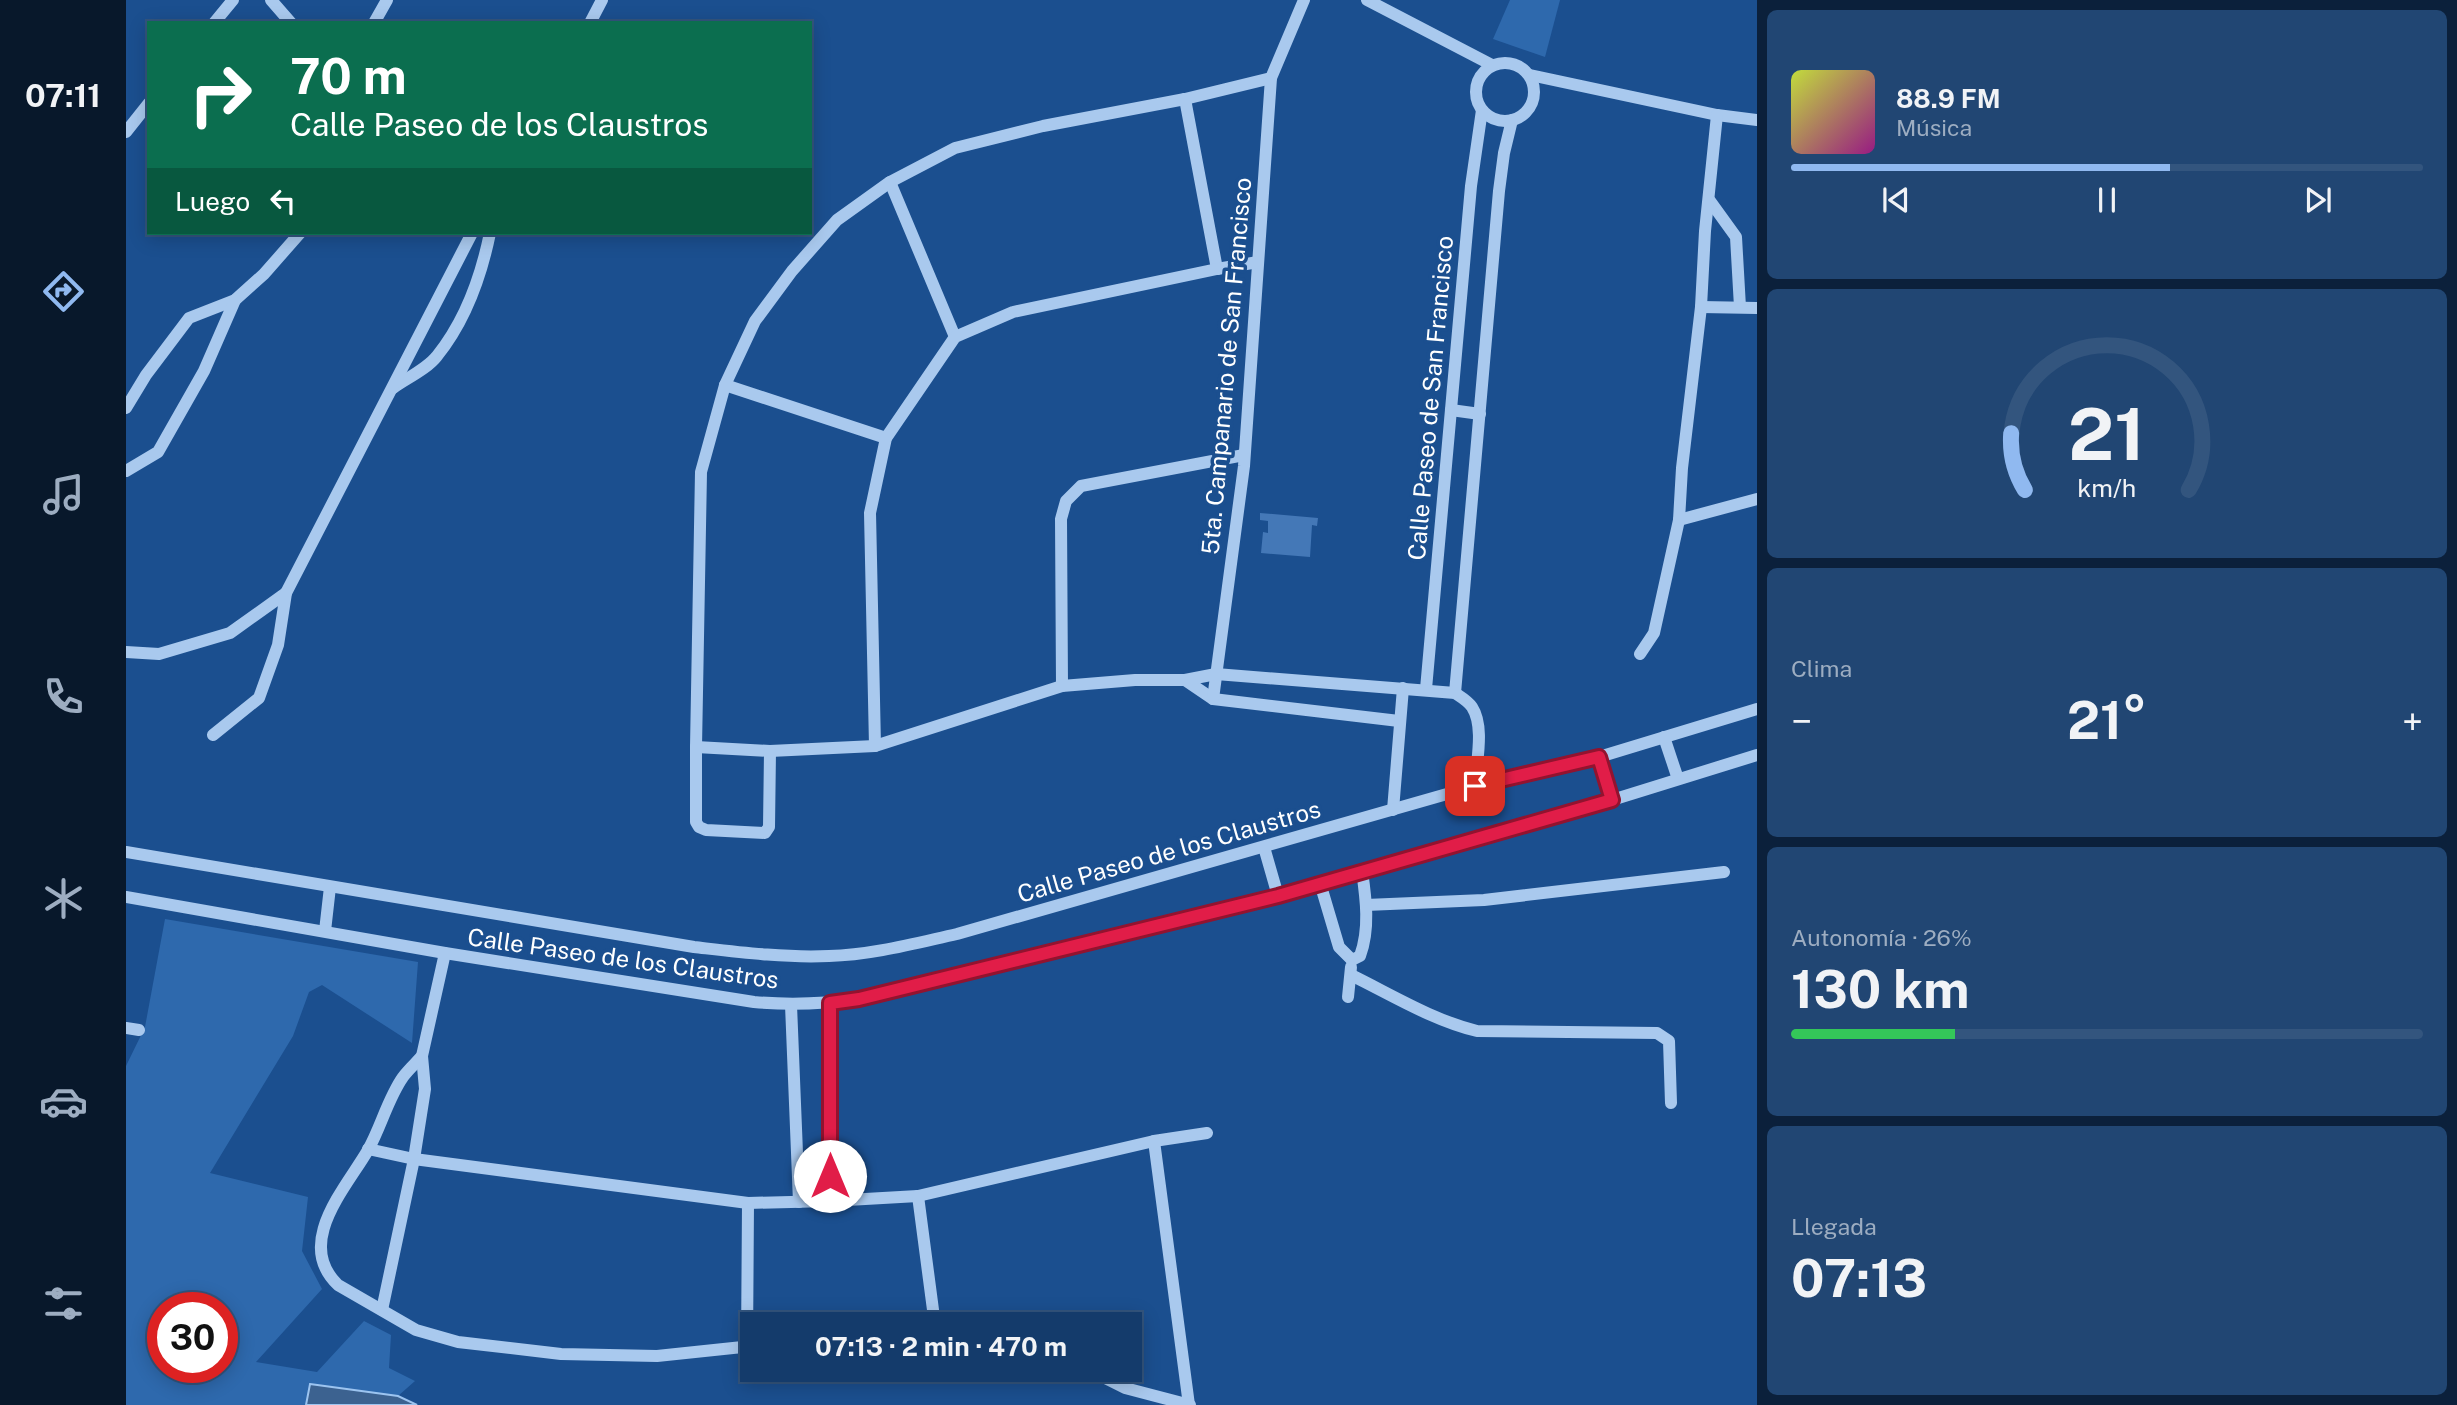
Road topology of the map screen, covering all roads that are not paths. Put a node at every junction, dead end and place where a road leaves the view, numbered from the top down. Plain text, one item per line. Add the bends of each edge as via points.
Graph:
1 (233, 0) edge
2 (271, 0) edge
3 (387, 0) edge
4 (602, 0) edge
5 (1304, 0) edge
6 (1367, 0) edge
7 (216, 21) edge
8 (289, 21) edge
9 (375, 21) edge
10 (591, 21) edge
11 (1492, 65) junction
12 (1530, 75) junction
13 (1271, 78) junction
14 (1185, 99) junction
15 (147, 106) edge
16 (1482, 110) junction
17 (1717, 115) junction
18 (1757, 120) edge
19 (1512, 121) junction
20 (126, 132) edge
21 (890, 182) junction
22 (1710, 201) junction
23 (298, 235) edge
24 (468, 235) edge
25 (489, 238) edge
26 (1258, 262) junction
27 (1217, 268) junction
28 (235, 300) junction
29 (1701, 307) junction
30 (1740, 307) junction
31 (1757, 308) edge
32 (955, 337) junction
33 (725, 385) junction
34 (390, 390) junction
35 (126, 408) edge
36 (1451, 410) junction
37 (1480, 414) junction
38 (886, 438) junction
39 (1244, 456) junction
40 (126, 471) edge
41 (1757, 499) edge
42 (1679, 520) junction
43 (286, 593) junction
44 (126, 652) edge
45 (1640, 654) dead end
46 (1216, 674) junction
47 (1185, 680) junction
48 (1062, 687) junction
49 (1403, 688) junction
50 (1426, 689) junction
51 (1455, 693) junction
52 (1213, 699) junction
53 (1757, 709) edge
54 (1399, 721) junction
55 (212, 735) dead end
56 (1664, 737) junction
57 (875, 746) junction
58 (695, 747) junction
59 (770, 751) junction
60 (1757, 755) edge
61 (1599, 757) junction
62 (1678, 779) junction
63 (1475, 786) junction
64 (1612, 800) junction
65 (1393, 810) junction
66 (1264, 847) junction
67 (126, 852) edge
68 (1363, 871) junction
69 (1724, 872) dead end
70 (1320, 883) junction
71 (330, 887) junction
72 (1278, 896) junction
73 (126, 897) edge
74 (1366, 905) junction
75 (325, 931) junction
76 (444, 953) junction
77 (1352, 960) junction
78 (1351, 975) junction
79 (1348, 997) dead end
80 (830, 1003) junction
81 (791, 1005) junction
82 (422, 1056) junction
83 (1671, 1103) dead end
84 (1207, 1133) dead end
85 (1154, 1141) junction
86 (368, 1149) junction
87 (414, 1159) junction
88 (918, 1196) junction
89 (831, 1201) junction
90 (799, 1202) junction
91 (748, 1203) junction
92 (382, 1310) junction
93 (750, 1312) edge
94 (933, 1312) edge
95 (740, 1348) edge
96 (1113, 1382) edge
97 (1190, 1405) edge

1 - 7 street
2 - 8 street
3 - 9 street
4 - 10 street
5 - 13 street, 5ta. Campanario de San Francisco
6 - 11 street
11 - 12 street via 1513,63
11 - 16 street via 1478,80 1477,101
12 - 17 street
12 - 19 street via 1534,85 1531,107
13 - 14 street
13 - 26 street, 5ta. Campanario de San Francisco
14 - 21 street via 955,148
14 - 27 street
15 - 20 street
16 - 19 street via 1490,117
16 - 36 street, Calle Paseo de San Francisco
17 - 18 street
17 - 22 street
19 - 37 street, Calle Paseo de San Francisco via 1499,191
21 - 32 street
21 - 33 street via 837,220 792,271 755,321
22 - 29 street
22 - 30 street via 1736,237
23 - 28 street
24 - 34 street
25 - 34 street via 475,289 436,358
26 - 27 street
26 - 39 street, 5ta. Campanario de San Francisco
27 - 32 street via 1013,312
28 - 35 street via 189,318
28 - 40 street via 205,371 158,452
29 - 30 street
29 - 42 street
30 - 31 street
32 - 38 street
33 - 38 street
33 - 58 street via 701,472
34 - 43 street
36 - 37 street
36 - 50 street, Calle Paseo de San Francisco
37 - 51 street, Calle Paseo de San Francisco
38 - 57 street via 870,513
39 - 46 street, 5ta. Campanario de San Francisco
39 - 48 street via 1081,486 1066,500 1061,519
41 - 42 street
42 - 45 street via 1654,633
43 - 44 street via 230,633 159,654
43 - 55 street via 278,645 259,698
46 - 47 street
46 - 49 street
46 - 52 street, 5ta. Campanario de San Francisco
47 - 48 street
47 - 52 street
48 - 57 street
49 - 50 street
49 - 54 street
50 - 51 street
51 - 63 street via 1475,713
52 - 54 street
53 - 56 street, Calle Paseo de los Claustros
54 - 65 street
56 - 61 street, Calle Paseo de los Claustros
56 - 62 street
57 - 59 street
58 - 59 street
58 - 59 street via 696,822 706,830 765,833 769,827
60 - 62 street, Calle Paseo de los Claustros
61 - 63 street, Calle Paseo de los Claustros
61 - 64 street
62 - 64 street, Calle Paseo de los Claustros
63 - 65 street, Calle Paseo de los Claustros
64 - 68 street, Calle Paseo de los Claustros
65 - 66 street, Calle Paseo de los Claustros
66 - 71 street, Calle Paseo de los Claustros via 957,934 830,956 694,947
66 - 72 street
67 - 71 street, Calle Paseo de los Claustros
68 - 70 street, Calle Paseo de los Claustros
68 - 74 street
69 - 74 street via 1484,900
70 - 72 street, Calle Paseo de los Claustros
70 - 77 street via 1339,947
71 - 75 street
72 - 80 street, Calle Paseo de los Claustros
73 - 75 street, Calle Paseo de los Claustros
74 - 77 street via 1365,944 1360,956
75 - 76 street, Calle Paseo de los Claustros
76 - 81 street, Calle Paseo de los Claustros
76 - 82 street
77 - 78 street
78 - 79 street
78 - 83 street via 1422,1012 1477,1031 1657,1033 1669,1041
80 - 81 street, Calle Paseo de los Claustros
80 - 89 street
81 - 90 street
82 - 86 street via 402,1078
82 - 87 street via 425,1089
84 - 85 street
85 - 88 street
85 - 97 street
86 - 87 street
86 - 92 street via 331,1206 321,1256 338,1285
87 - 91 street
87 - 92 street
88 - 89 street
88 - 94 street
89 - 90 street
90 - 91 street
91 - 93 street
92 - 95 street via 416,1329 458,1342 561,1354 657,1356
96 - 97 street

